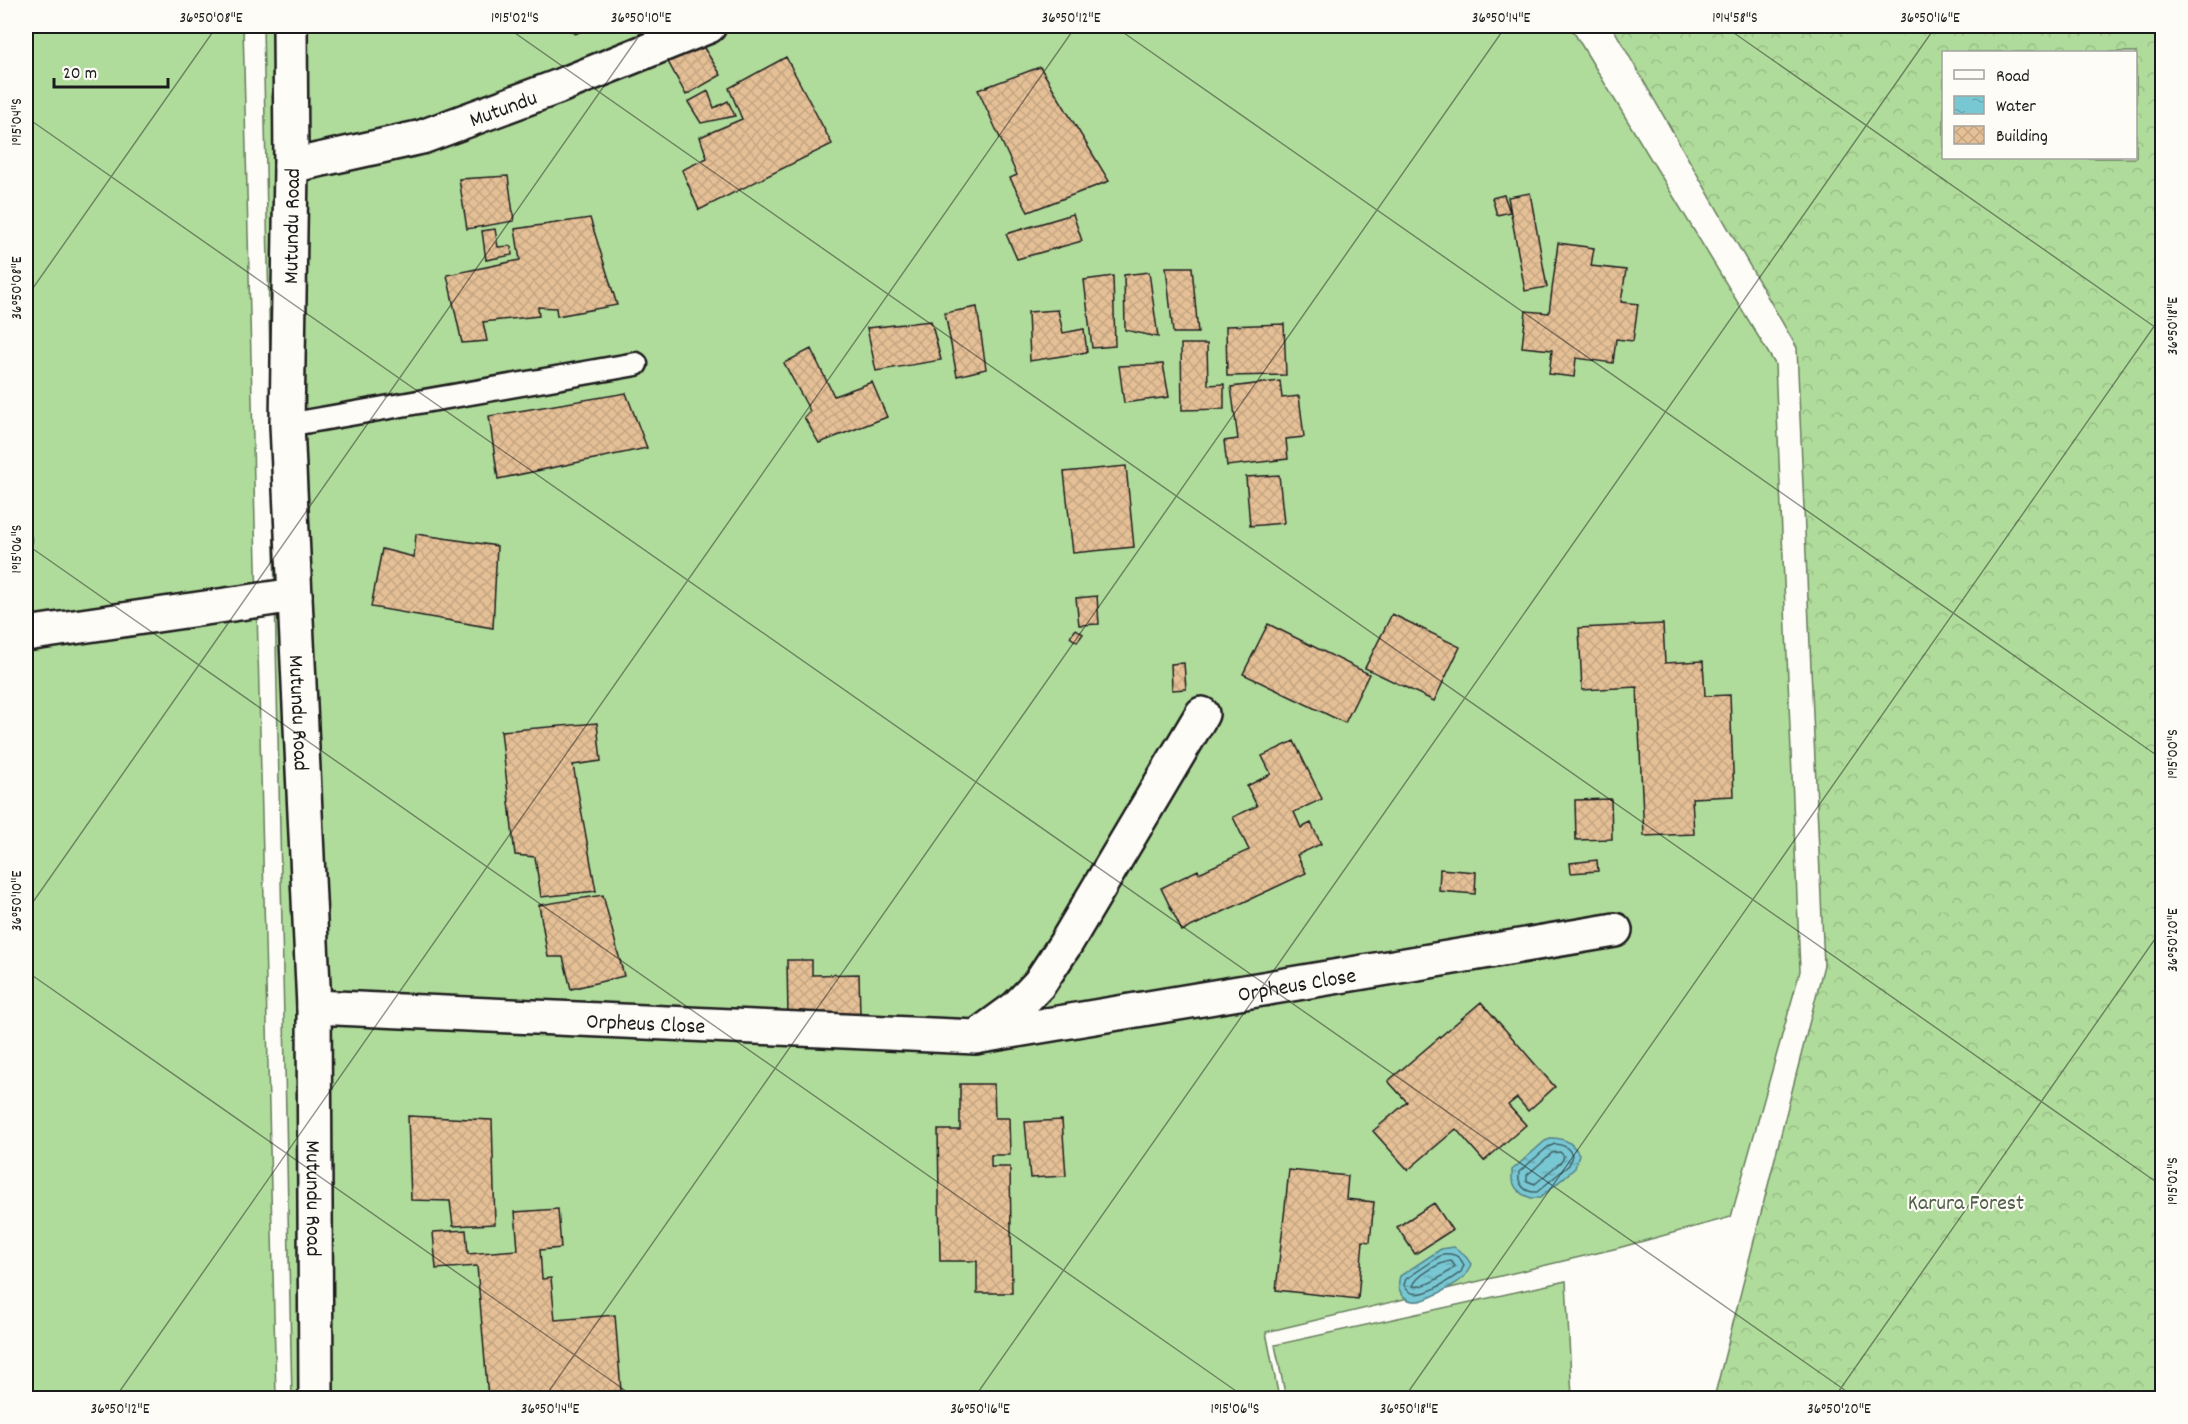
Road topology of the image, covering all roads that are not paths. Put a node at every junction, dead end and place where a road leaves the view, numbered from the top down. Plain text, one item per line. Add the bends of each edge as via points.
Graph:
1 (290, 26) edge
2 (709, 26) edge
3 (291, 166) junction
4 (636, 364) dead end
5 (287, 425) junction
6 (294, 595) junction
7 (26, 634) edge
8 (1202, 714) dead end
9 (1615, 930) dead end
10 (314, 1007) junction
11 (976, 1037) junction
12 (316, 1398) edge

1 - 3 street, Mutundu Road
2 - 3 street, Mutundu via 422,137
3 - 5 street, Mutundu Road
4 - 5 lane
5 - 6 street, Mutundu Road
6 - 7 street
6 - 10 street, Mutundu Road
8 - 11 street via 1039,984 1017,1007
9 - 11 street, Orpheus Close
10 - 11 street, Orpheus Close
10 - 12 street, Mutundu Road

